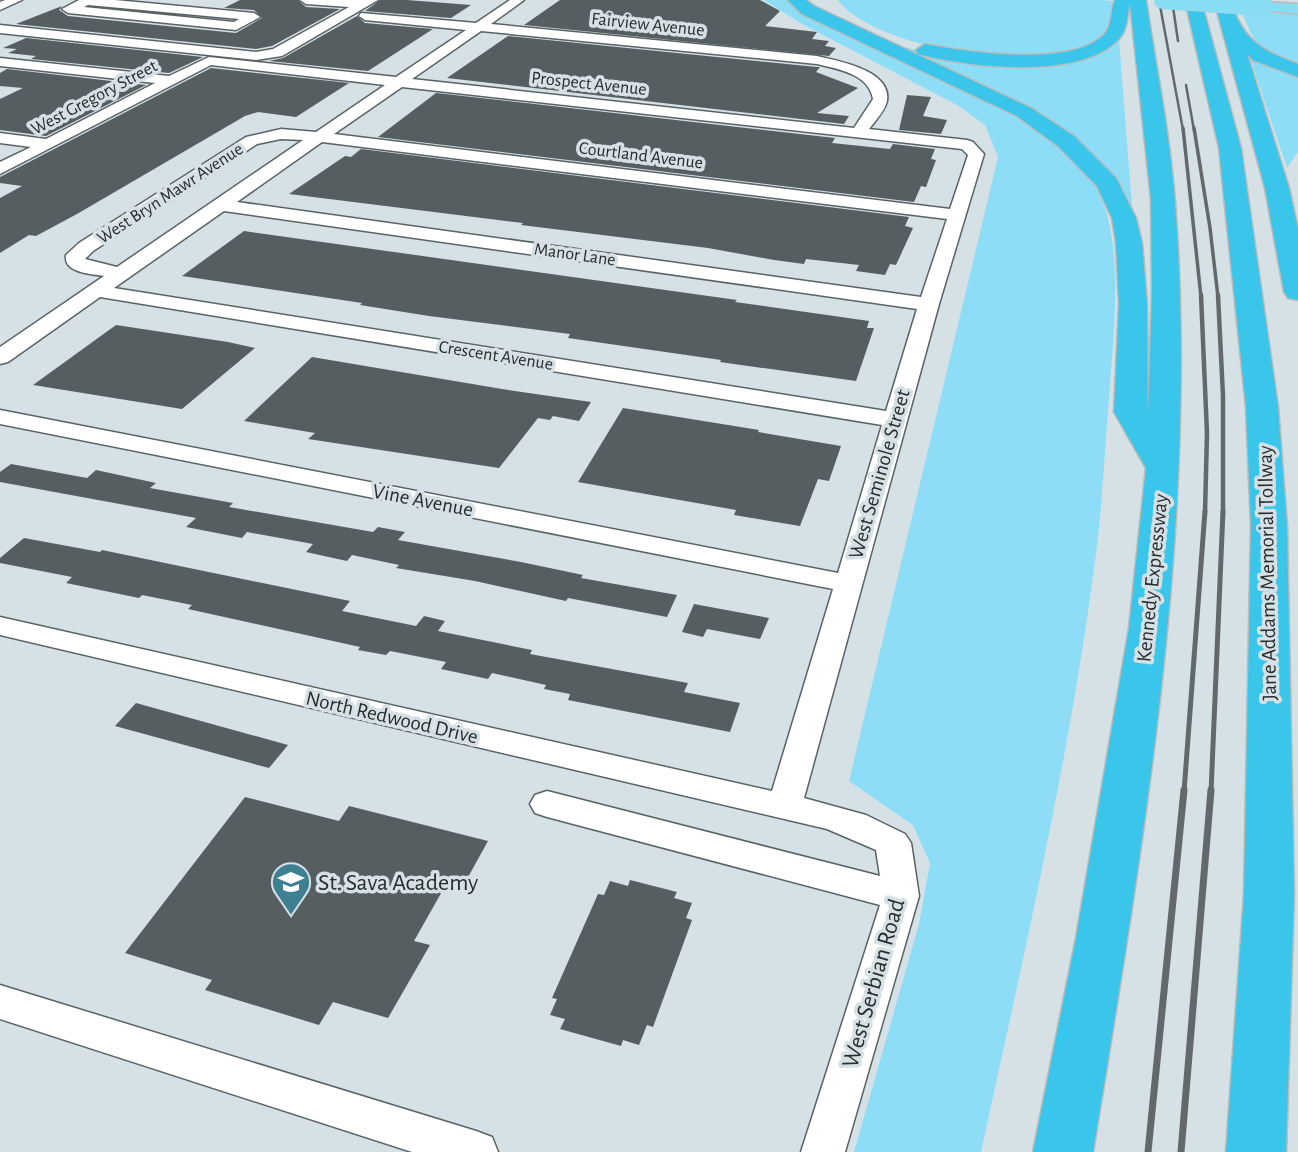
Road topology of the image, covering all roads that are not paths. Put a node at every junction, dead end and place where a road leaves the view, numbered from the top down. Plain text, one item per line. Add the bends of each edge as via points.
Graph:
1 (16, 0) edge
2 (201, 0) edge
3 (306, 0) edge
4 (518, 0) edge
5 (796, 0) edge
6 (1124, 0) edge
7 (1138, 0) edge
8 (1163, 0) edge
9 (1193, 0) edge
10 (1222, 0) edge
11 (1298, 2) edge
12 (825, 3) edge
13 (1269, 4) edge
14 (0, 6) edge
15 (367, 7) edge
16 (174, 9) junction
17 (1298, 9) edge
18 (151, 17) junction
19 (479, 27) junction
20 (1231, 28) junction
21 (0, 29) edge
22 (101, 39) junction
23 (206, 61) joint
24 (0, 62) edge
25 (1298, 71) edge
26 (167, 80) junction
27 (400, 81) junction
28 (859, 132) junction
29 (320, 137) junction
30 (0, 138) edge
31 (47, 144) junction
32 (967, 145) joint
33 (0, 169) edge
34 (222, 205) junction
35 (957, 215) junction
36 (121, 274) junction
37 (1297, 280) edge
38 (97, 291) junction
39 (929, 304) junction
40 (0, 357) edge
41 (0, 417) edge
42 (895, 420) junction
43 (1163, 468) junction
44 (846, 583) junction
45 (0, 626) edge
46 (547, 804) dead end
47 (784, 807) junction
48 (901, 896) junction
49 (0, 1002) edge
50 (476, 1152) edge
51 (823, 1152) edge
52 (1063, 1152) edge
53 (1256, 1152) edge

1 - 14 street
2 - 16 street
3 - 15 street, Fairview Avenue
4 - 19 street, West Bryn Mawr Avenue
5 - 43 highway via 808,10 1024,112 1066,141 1108,183 1121,209 1129,243 1133,304 1130,412
6 - 12 highway via 1117,28 1104,43 1089,51 1036,60 987,60 926,50
7 - 43 highway, Kennedy Expressway via 1163,199
8 - 13 main road, bridge
9 - 53 highway, Jane Addams Memorial Tollway via 1230,148 1262,407 1268,502 1269,894
10 - 20 highway
11 - 13 main road
13 - 17 main road
15 - 19 street, Fairview Avenue
15 - 22 street via 277,53 256,55
16 - 18 street
16 - 18 street via 254,17 236,26
16 - 18 street via 88,1 68,9
18 - 22 street
19 - 27 street, West Bryn Mawr Avenue
19 - 28 street, Fairview Avenue via 817,60 850,70 878,89 879,103
20 - 25 highway via 1261,57
20 - 37 highway via 1277,188
21 - 22 street
23 - 26 street, West Gregory Street
23 - 27 street, Prospect Avenue
24 - 26 street
26 - 31 street, West Gregory Street
27 - 28 street, Prospect Avenue
27 - 29 street, West Bryn Mawr Avenue
28 - 32 street, Prospect Avenue
29 - 34 street, West Bryn Mawr Avenue
29 - 35 street, Courtland Avenue
29 - 36 street, West Bryn Mawr Avenue via 281,134 252,140 76,255 75,261 82,266
30 - 31 street
31 - 33 street, West Gregory Street
32 - 35 street, West Seminole Street via 976,154
34 - 36 street, West Bryn Mawr Avenue
34 - 39 street, Manor Lane
35 - 39 street, West Seminole Street
36 - 38 street, West Bryn Mawr Avenue
38 - 40 street, West Bryn Mawr Avenue
38 - 42 street, Crescent Avenue
39 - 42 street, West Seminole Street
41 - 44 street, Vine Avenue
42 - 44 street, West Seminole Street
43 - 52 highway, Kennedy Expressway via 1147,640 1102,937
44 - 47 street, West Seminole Street
45 - 47 street, North Redwood Drive
46 - 48 street
47 - 48 street, West Serbian Road via 836,816 893,844
48 - 51 street, West Serbian Road
49 - 50 street

